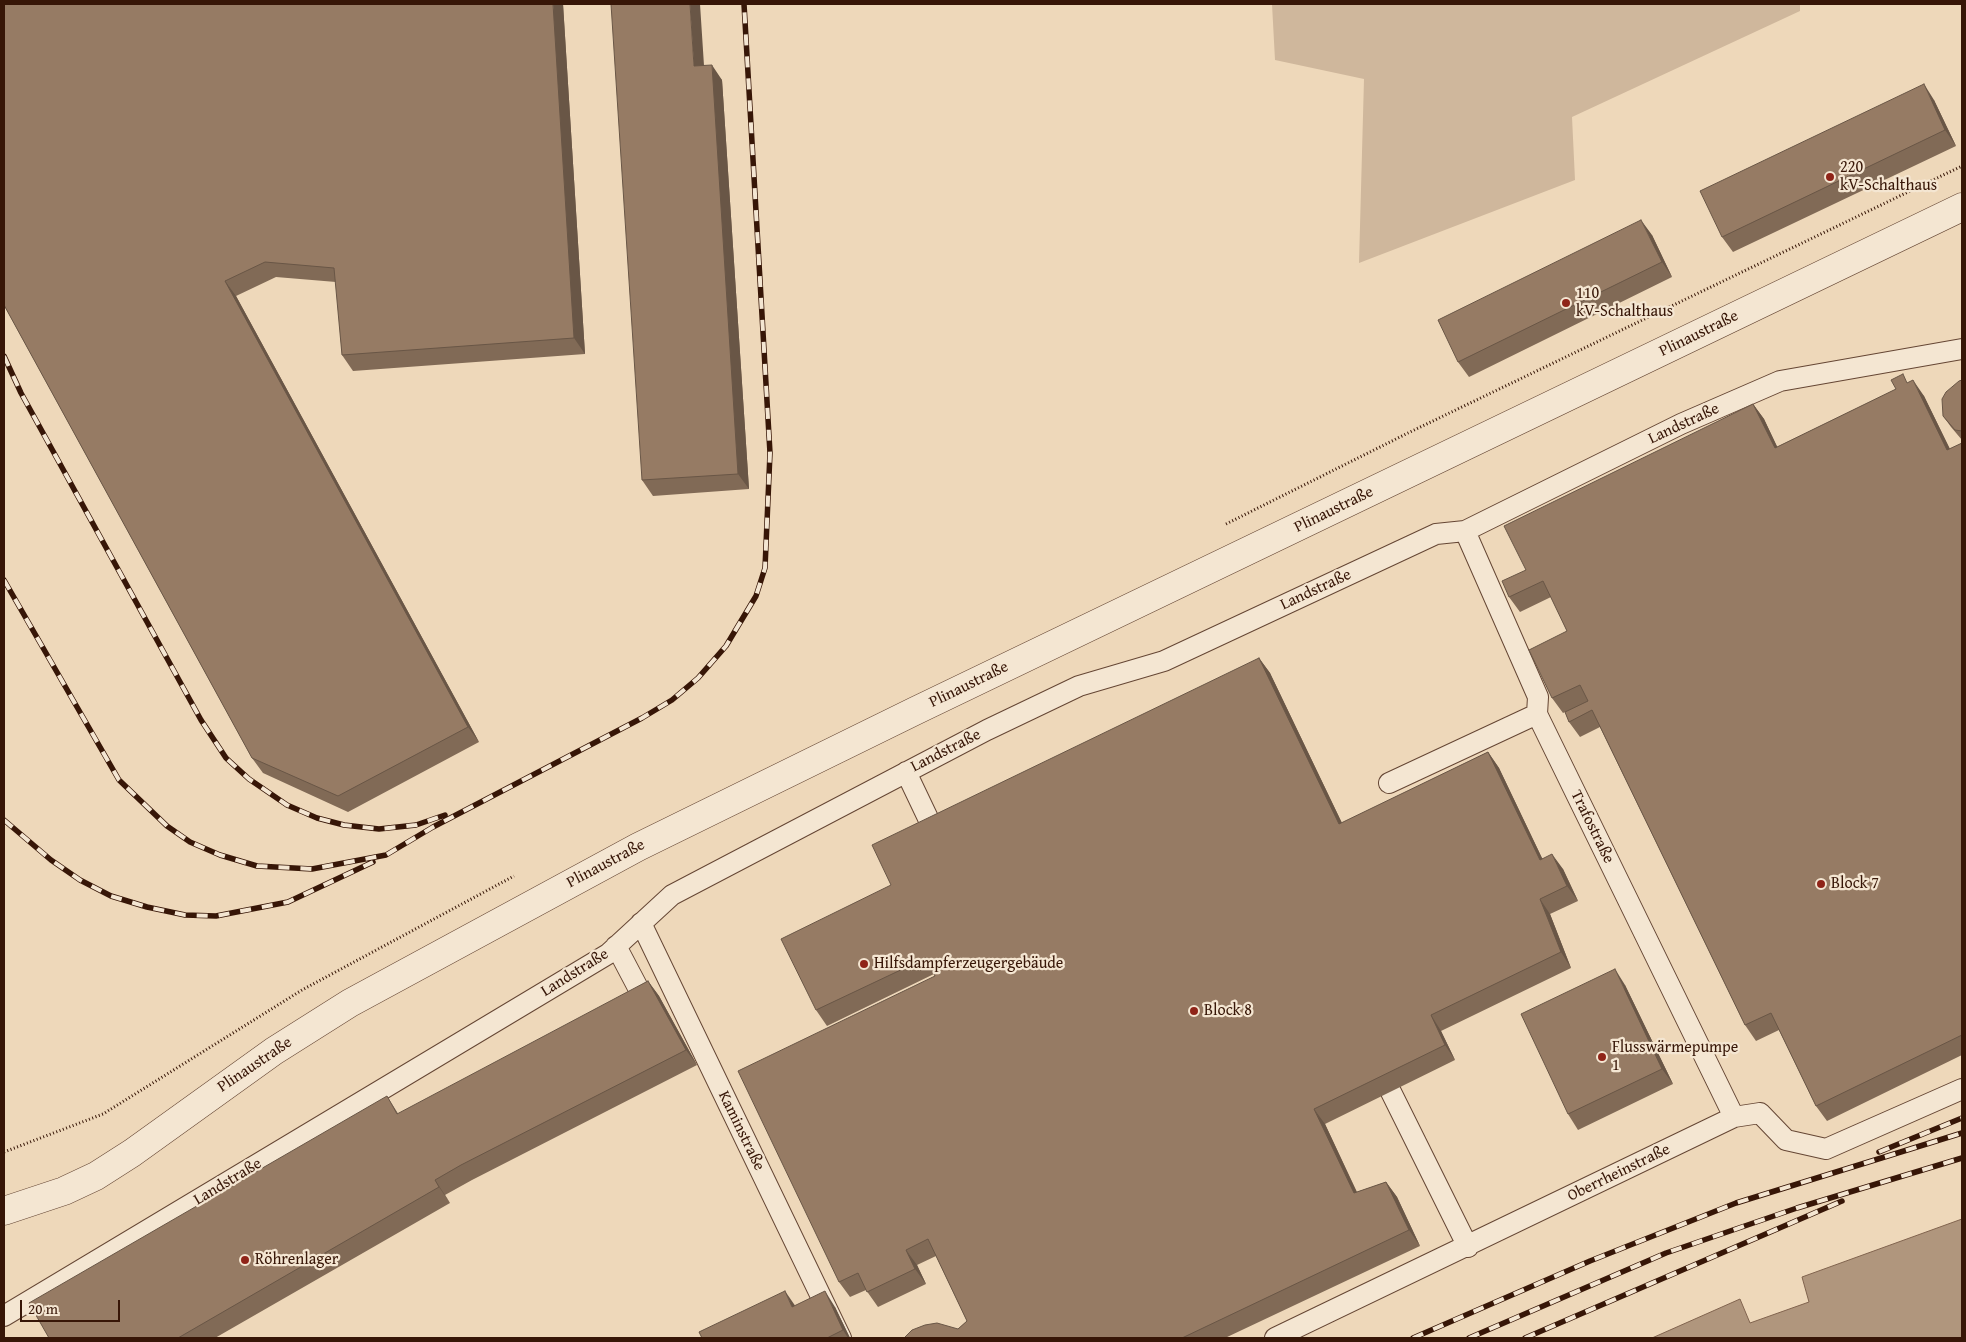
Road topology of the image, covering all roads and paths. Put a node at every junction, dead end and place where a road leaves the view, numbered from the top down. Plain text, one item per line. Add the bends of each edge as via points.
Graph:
1 (1962, 207) edge
2 (1962, 348) edge
3 (1466, 531) junction
4 (1537, 714) junction
5 (906, 772) junction
6 (1389, 783) dead end
7 (936, 835) edge
8 (641, 923) junction
9 (616, 946) junction
10 (646, 1003) edge
11 (1962, 1089) edge
12 (1391, 1092) edge
13 (1734, 1117) junction
14 (4, 1211) edge
15 (1468, 1247) junction
16 (4, 1316) edge
17 (841, 1338) edge
18 (1276, 1338) edge

1 - 14 street, Plinaustraße via 638,847 350,1003 274,1051 96,1176 46,1198
2 - 3 lane, Landstraße via 1780,381 1681,424
3 - 4 lane, Trafostraße via 1538,697
3 - 5 lane, Landstraße via 1436,534 1164,661 1079,686
4 - 6 lane
4 - 13 lane, Trafostraße
5 - 7 lane
5 - 8 lane, Landstraße via 672,894
8 - 9 lane, Landstraße
8 - 17 lane, Kaminstraße
9 - 10 lane
9 - 16 lane, Landstraße via 608,954
11 - 13 lane, Oberrheinstraße via 1826,1148 1786,1140 1760,1113
12 - 15 lane
13 - 15 lane, Oberrheinstraße
15 - 18 lane, Oberrheinstraße

